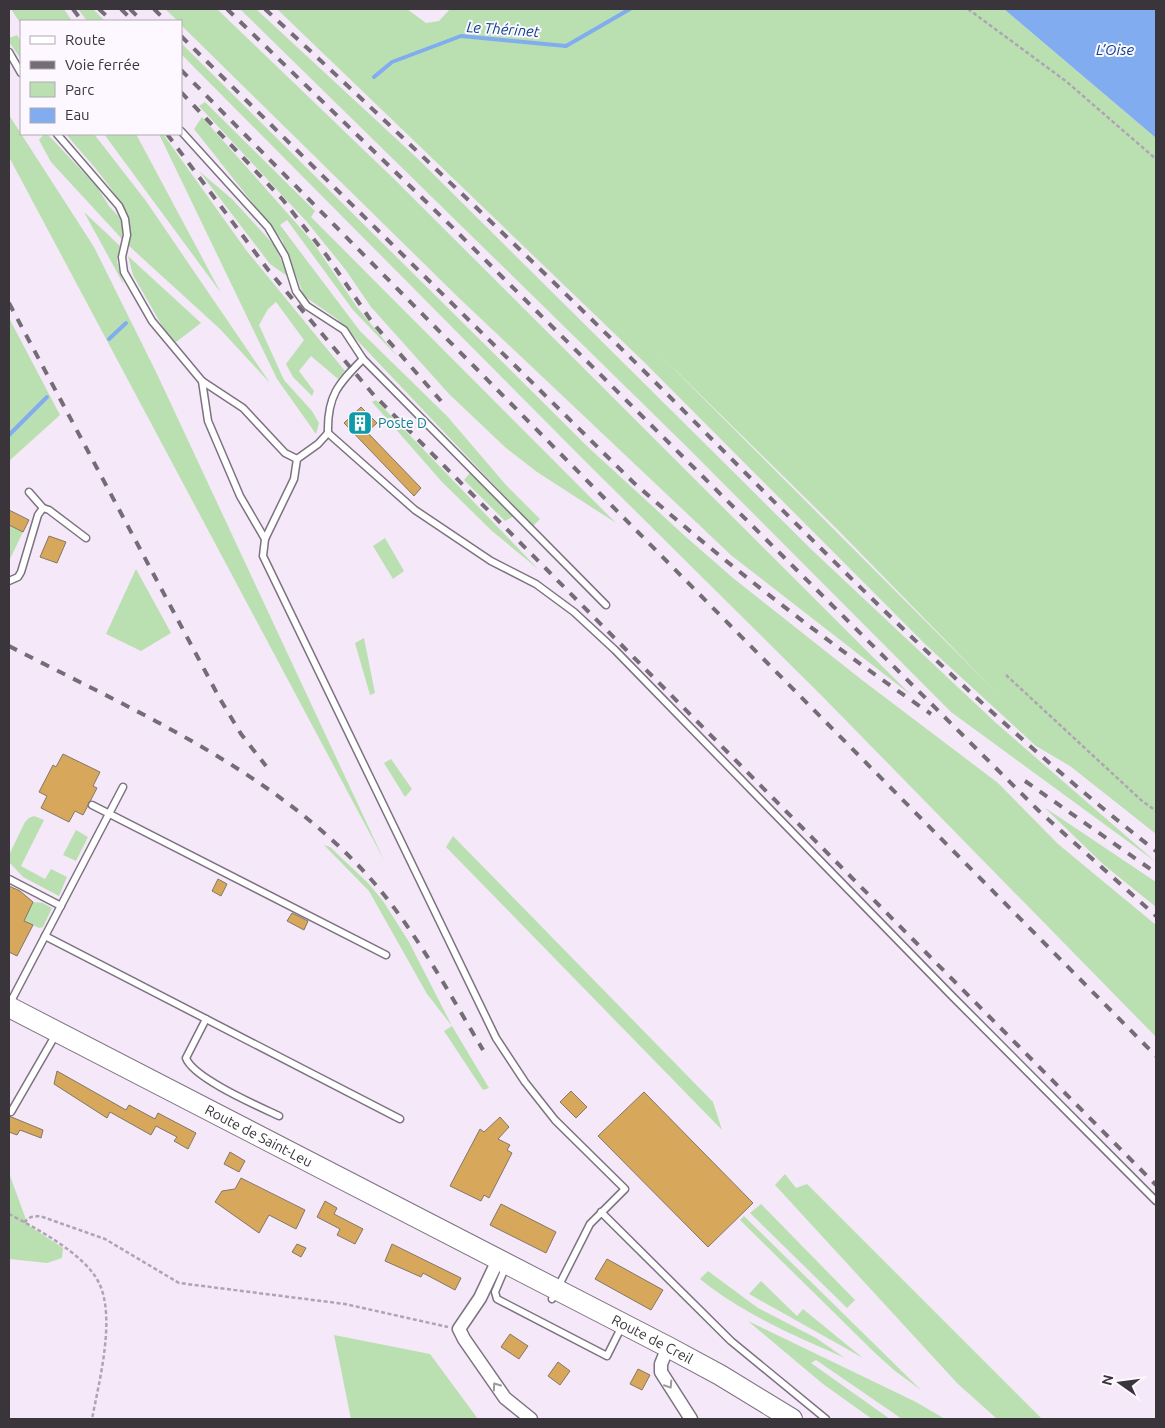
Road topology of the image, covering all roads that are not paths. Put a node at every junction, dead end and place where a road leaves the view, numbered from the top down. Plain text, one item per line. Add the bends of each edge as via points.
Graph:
1 (9, 52) edge
2 (20, 71) edge
3 (182, 132) edge
4 (58, 135) edge
5 (364, 359) junction
6 (202, 381) junction
7 (328, 433) junction
8 (297, 459) junction
9 (29, 492) dead end
10 (43, 508) junction
11 (86, 538) dead end
12 (265, 539) junction
13 (9, 581) edge
14 (606, 605) dead end
15 (123, 787) dead end
16 (92, 805) dead end
17 (109, 814) junction
18 (9, 879) edge
19 (61, 906) junction
20 (45, 936) junction
21 (386, 955) dead end
22 (9, 1007) edge
23 (9, 1019) edge
24 (206, 1019) junction
25 (52, 1041) junction
26 (10, 1112) dead end
27 (279, 1116) dead end
28 (400, 1119) dead end
29 (1156, 1201) edge
30 (601, 1212) junction
31 (502, 1267) junction
32 (554, 1295) junction
33 (621, 1329) junction
34 (666, 1352) junction
35 (531, 1419) edge
36 (691, 1419) edge
37 (772, 1419) edge
38 (792, 1419) edge
39 (826, 1419) edge

1 - 2 lane
3 - 5 lane via 268,227 285,256 296,291 307,306 344,330
4 - 6 lane via 119,206 127,234 122,257 124,272 152,321
5 - 7 lane via 334,394 327,413
5 - 14 lane
6 - 8 lane via 243,408 285,453
6 - 12 lane via 208,421 240,496
7 - 8 lane
7 - 29 lane via 415,510 491,561 536,584 574,612
8 - 12 lane via 294,479
9 - 10 lane
10 - 11 lane
10 - 13 lane via 21,572
12 - 30 lane via 263,556 496,1038 555,1120 625,1189
15 - 17 lane
16 - 17 lane
17 - 19 lane
17 - 21 lane
18 - 19 lane
19 - 20 lane
20 - 22 lane
20 - 24 lane
22 - 31 main road, Route de Saint-Leu
23 - 25 main road, Route de Saint-Leu
24 - 27 lane via 186,1058 189,1065 223,1088
24 - 28 lane
25 - 26 lane
25 - 31 main road, Route de Saint-Leu
30 - 32 lane via 590,1224
30 - 39 lane via 731,1341
31 - 32 main road, Route de Creil
31 - 33 lane via 495,1292 497,1299 607,1356
35 -> 31 street via 505,1398 459,1329
32 - 33 main road, Route de Creil
33 - 34 main road, Route de Creil
34 -> 36 street via 661,1372
34 - 37 main road, Route de Creil
34 - 38 main road, Route de Creil

